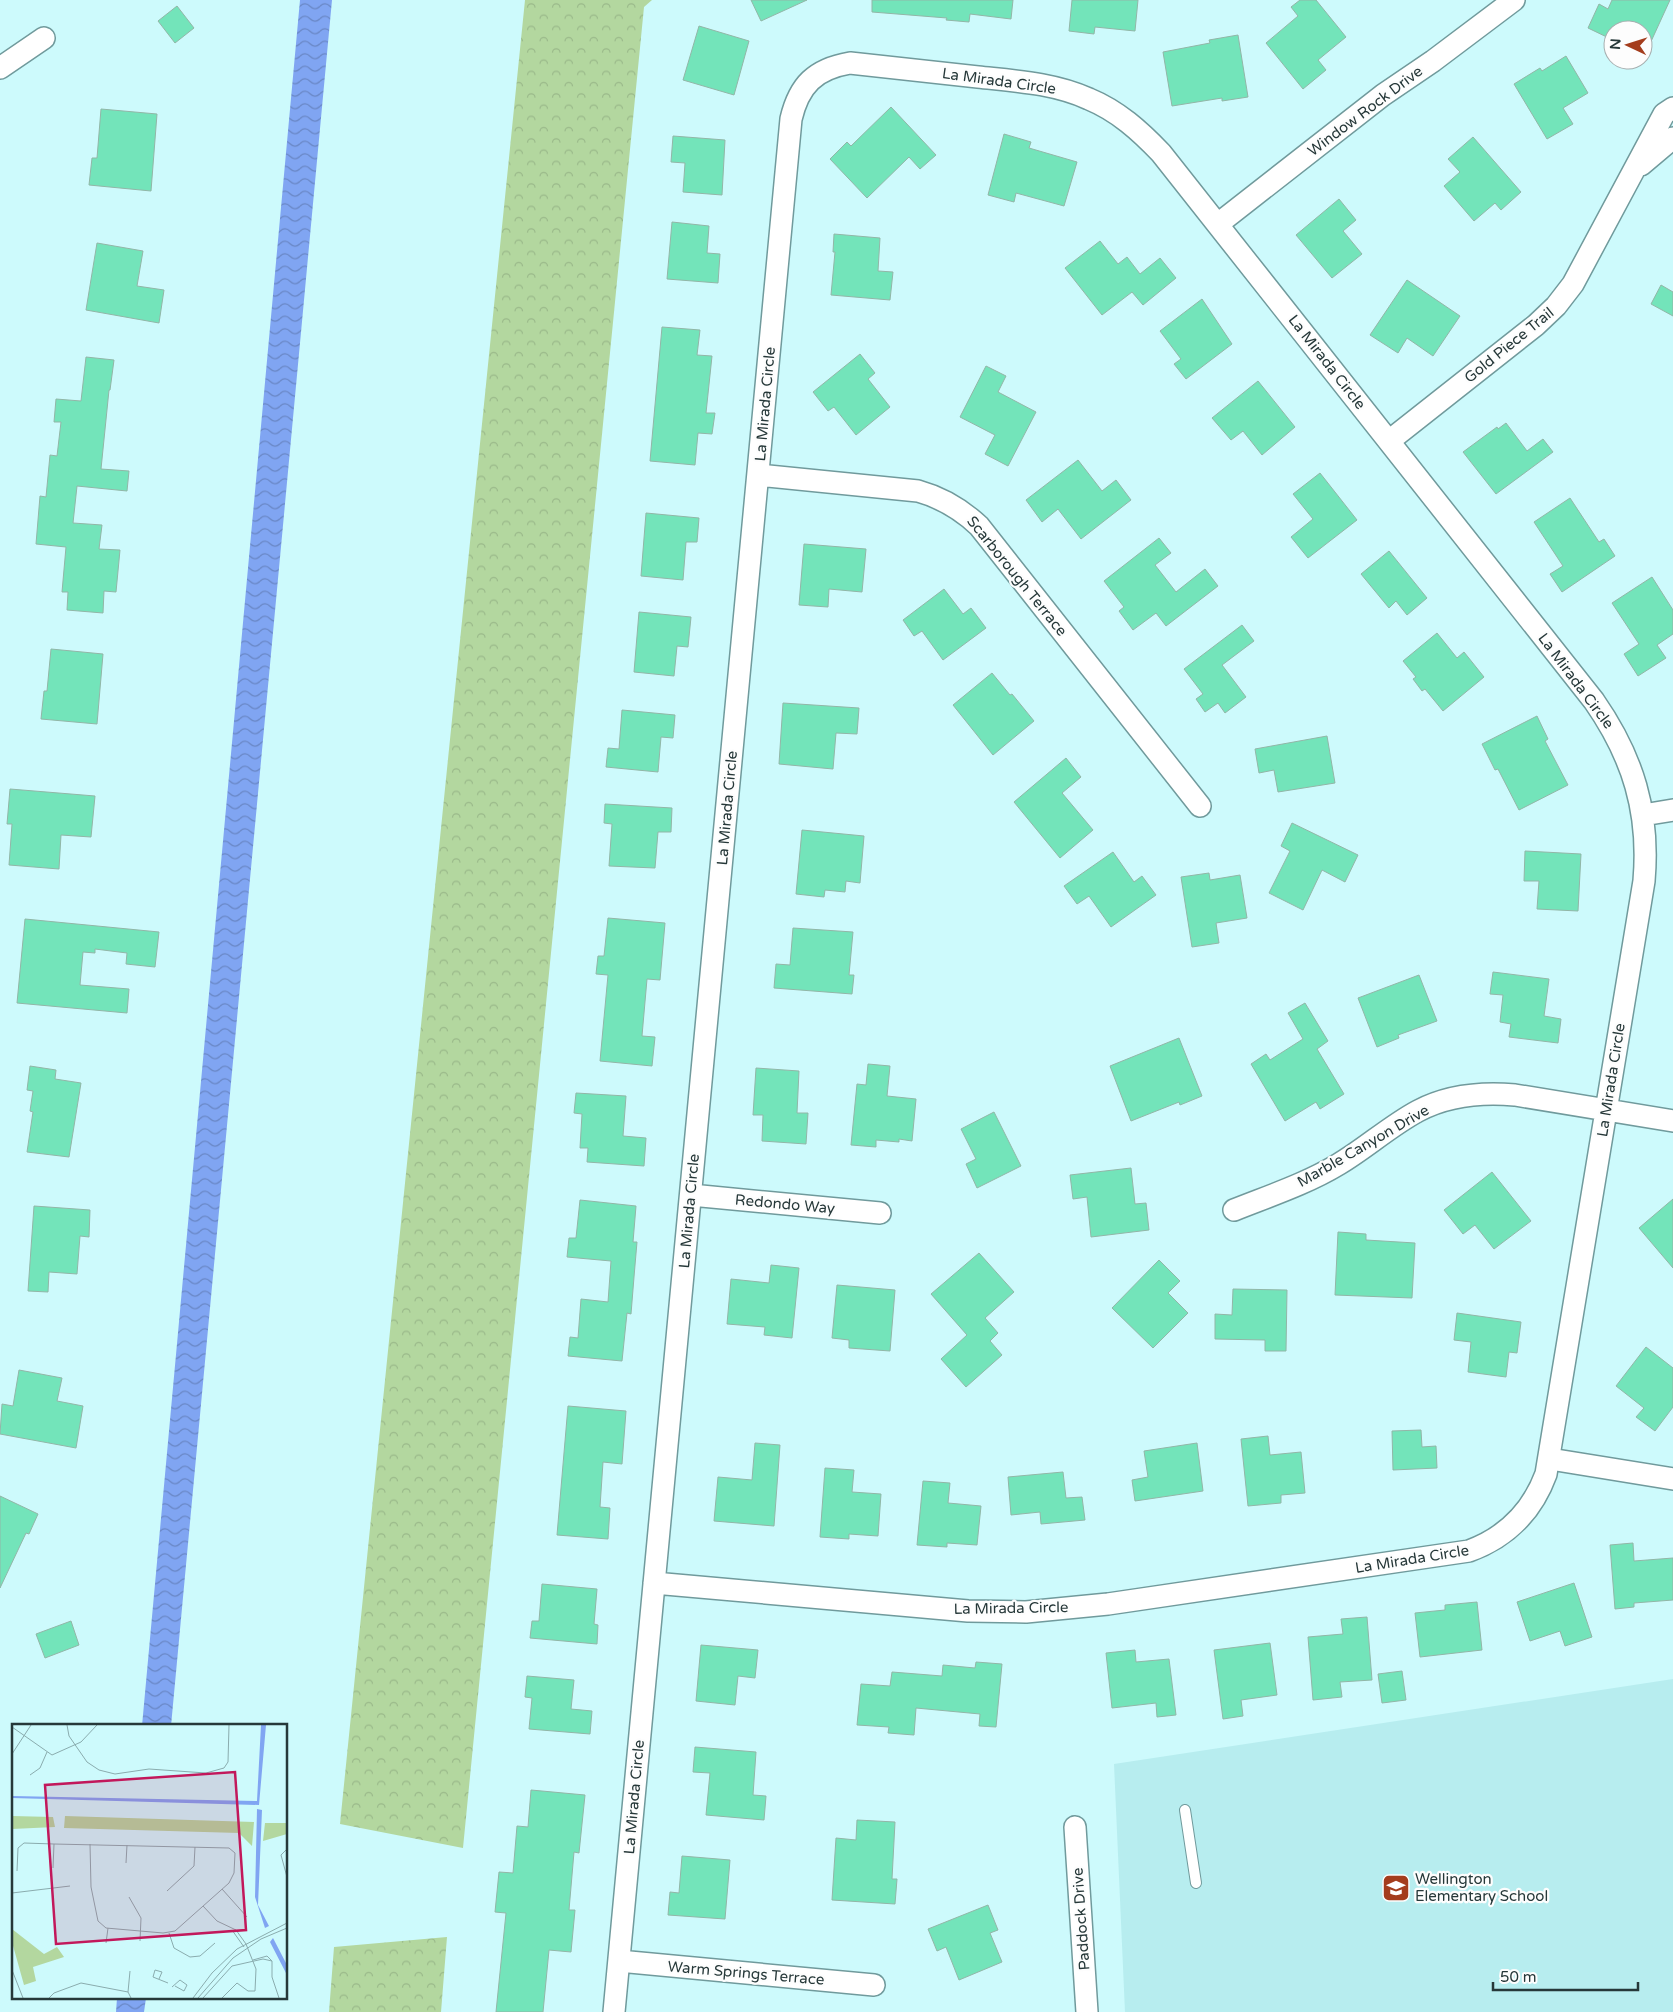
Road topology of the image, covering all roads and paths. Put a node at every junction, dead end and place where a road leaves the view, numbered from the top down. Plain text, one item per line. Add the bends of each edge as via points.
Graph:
1 (1514, 0) edge
2 (44, 38) dead end
3 (0, 68) edge
4 (1673, 108) edge
5 (1673, 138) edge
6 (1631, 173) junction
7 (1218, 224) junction
8 (1389, 441) junction
9 (758, 475) junction
10 (1200, 806) dead end
11 (1673, 810) edge
12 (1643, 815) junction
13 (1606, 1110) junction
14 (1673, 1121) edge
15 (690, 1196) junction
16 (1234, 1210) dead end
17 (880, 1213) dead end
18 (1550, 1459) junction
19 (1673, 1479) edge
20 (654, 1583) junction
21 (1185, 1810) dead end
22 (1075, 1827) dead end
23 (1196, 1883) dead end
24 (619, 1961) junction
25 (874, 1985) dead end
26 (614, 2012) edge
27 (1087, 2012) edge

1 - 7 street, Window Rock Drive via 1433,62 1383,95
2 - 3 street
4 - 6 street, Gold Piece Trail via 1664,114
5 - 6 street, Gold Piece Trail
6 - 8 street, Gold Piece Trail via 1572,284 1556,306
7 - 8 street, La Mirada Circle
7 - 9 street, La Mirada Circle via 1162,153 1140,131 1090,99 1031,83 850,63 822,71 801,91 791,119
8 - 12 street, La Mirada Circle via 1611,726 1626,755
9 - 10 street, Scarborough Terrace via 918,491 946,501 964,512 980,526
9 - 15 street, La Mirada Circle
11 - 12 street
12 - 13 street, La Mirada Circle via 1644,881
13 - 14 street, Marble Canyon Drive
13 - 16 street, Marble Canyon Drive via 1498,1094 1449,1099 1418,1111 1339,1164 1299,1185
13 - 18 street, La Mirada Circle
15 - 17 street, Redondo Way
15 - 20 street, La Mirada Circle
18 - 19 street
18 - 20 street, La Mirada Circle via 1541,1487 1527,1512 1506,1532 1469,1551 1108,1604 1046,1611 968,1611
20 - 24 street, La Mirada Circle
21 - 23 lane
22 - 27 street, Paddock Drive
24 - 25 street, Warm Springs Terrace
24 - 26 street, La Mirada Circle

